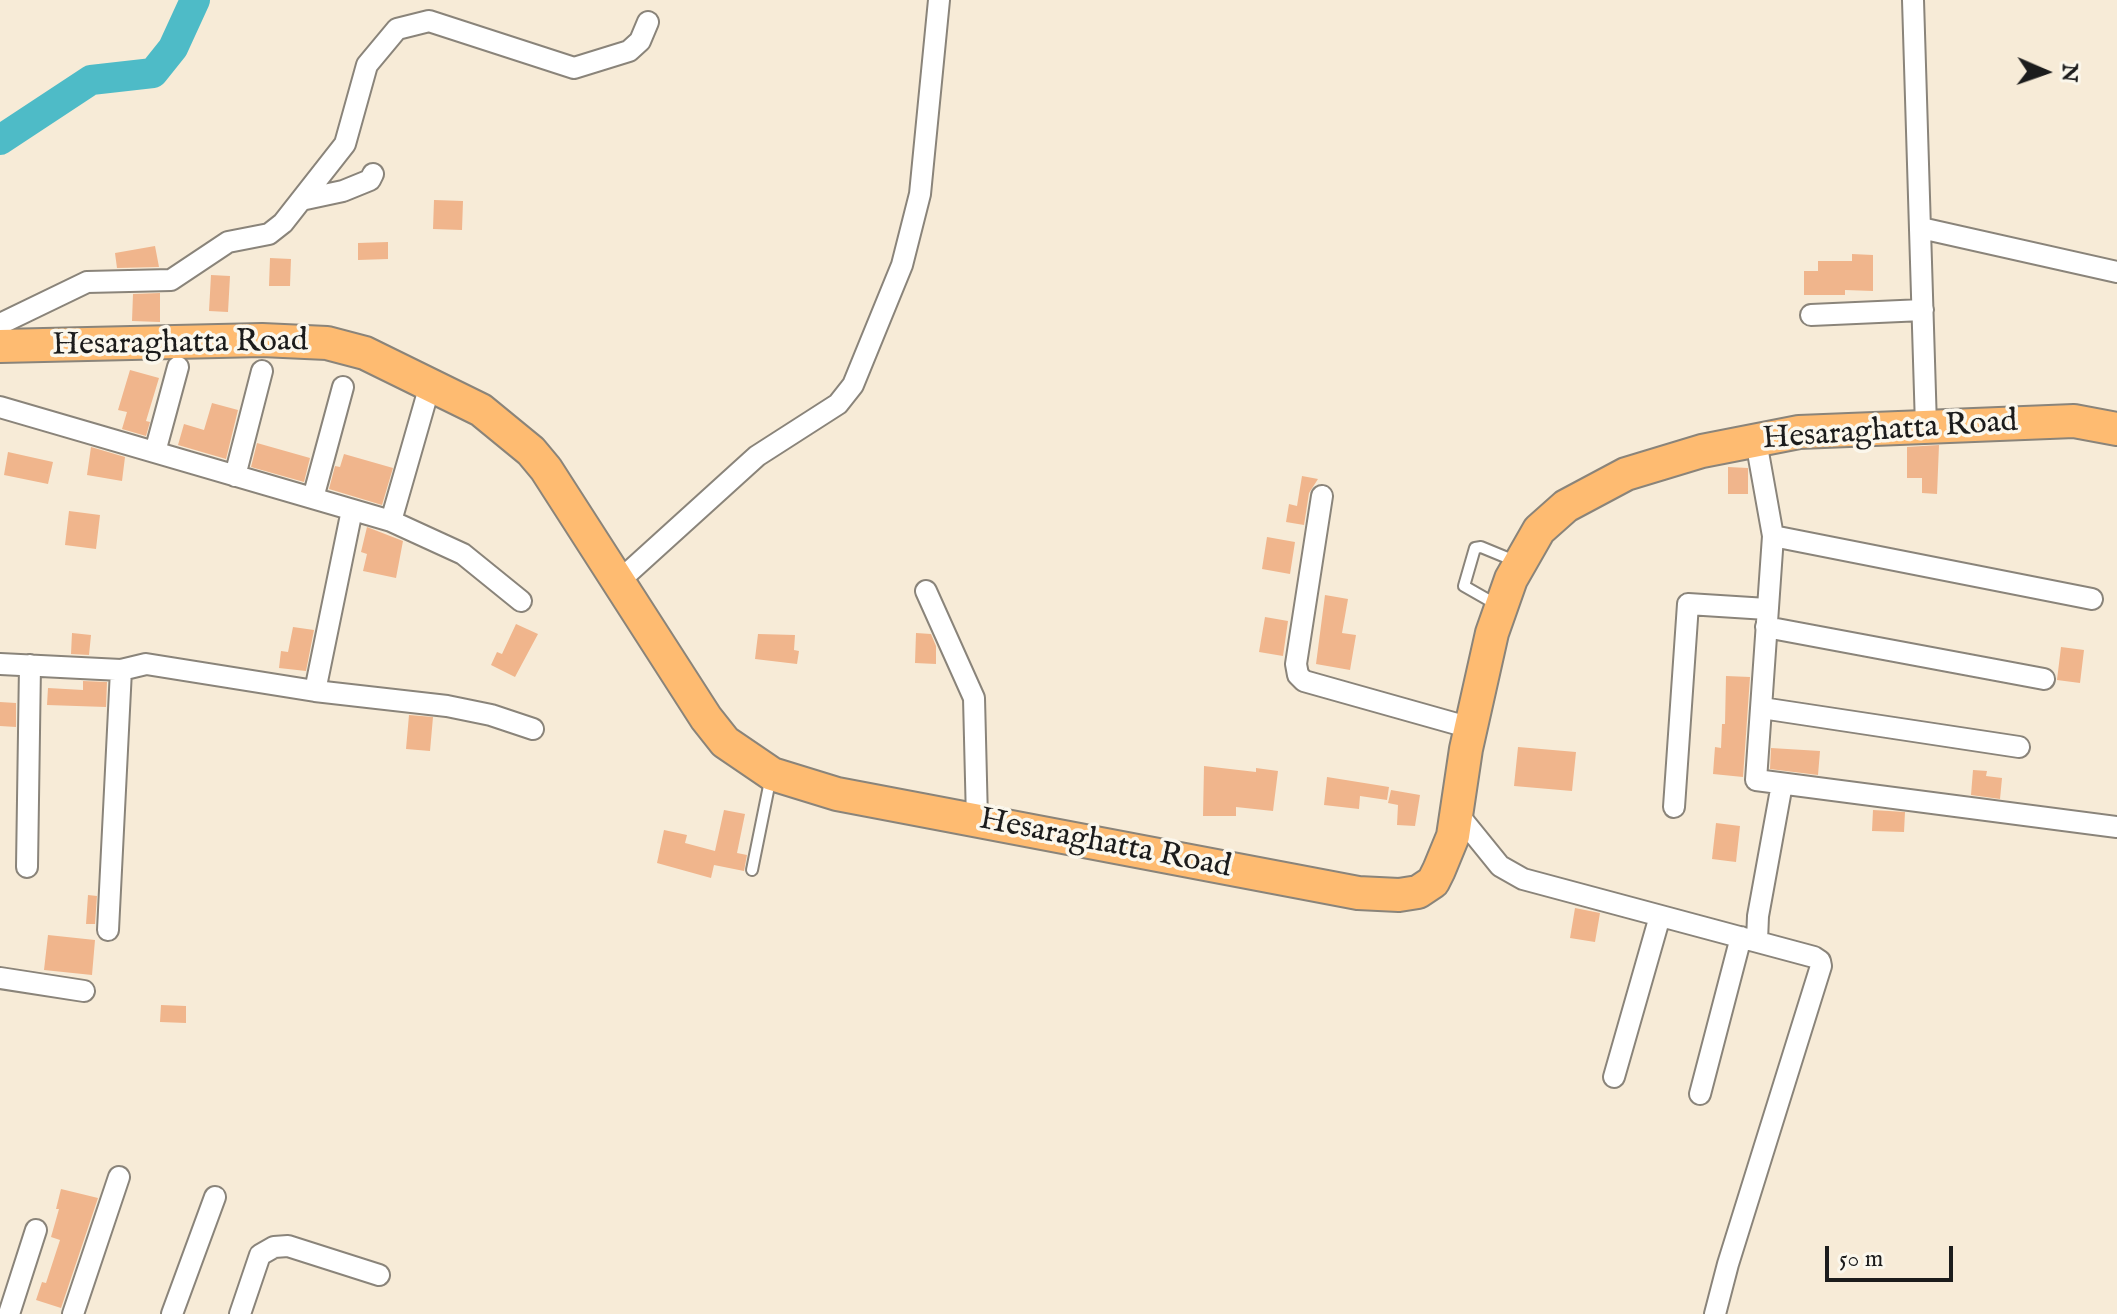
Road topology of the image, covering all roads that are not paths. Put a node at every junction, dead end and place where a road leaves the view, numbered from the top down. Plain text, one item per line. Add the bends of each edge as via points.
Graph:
1 (939, 0) edge
2 (1913, 0) edge
3 (648, 22) dead end
4 (373, 174) dead end
5 (301, 200) junction
6 (1921, 228) junction
7 (2117, 272) edge
8 (1923, 310) junction
9 (1811, 315) dead end
10 (0, 324) edge
11 (0, 346) edge
12 (178, 367) dead end
13 (262, 371) dead end
14 (430, 385) junction
15 (343, 387) dead end
16 (0, 407) edge
17 (1926, 426) junction
18 (2117, 429) edge
19 (1756, 441) junction
20 (155, 452) junction
21 (235, 476) junction
22 (1322, 496) dead end
23 (313, 498) junction
24 (352, 510) junction
25 (391, 521) junction
26 (1773, 536) junction
27 (1519, 563) junction
28 (618, 582) junction
29 (926, 591) dead end
30 (2092, 599) dead end
31 (521, 601) dead end
32 (1501, 607) junction
33 (1766, 618) junction
34 (0, 664) edge
35 (30, 665) junction
36 (121, 670) junction
37 (2044, 679) dead end
38 (315, 691) junction
39 (1762, 708) junction
40 (1471, 728) junction
41 (533, 729) dead end
42 (2019, 747) dead end
43 (772, 774) junction
44 (1782, 784) junction
45 (1674, 807) dead end
46 (1457, 813) junction
47 (977, 820) junction
48 (2117, 827) edge
49 (27, 867) dead end
50 (752, 870) dead end
51 (1660, 916) junction
52 (108, 930) dead end
53 (1749, 939) junction
54 (0, 978) edge
55 (84, 991) dead end
56 (1614, 1077) dead end
57 (1700, 1094) dead end
58 (119, 1177) dead end
59 (215, 1197) dead end
60 (36, 1230) dead end
61 (379, 1275) dead end
62 (244, 1313) edge
63 (9, 1314) edge
64 (73, 1314) edge
65 (172, 1314) edge
66 (1715, 1314) edge

1 - 28 street via 920,194 902,265 853,385 838,404 757,456
2 - 6 street
3 - 5 street via 629,51 574,68 429,21 397,29 367,65 345,144
4 - 5 street via 343,191
5 - 10 street via 269,234 228,242 171,280 87,282
6 - 7 street
6 - 8 street
8 - 9 street
8 - 17 street
11 - 14 main road, Hesaraghatta Road via 327,343 365,353
12 - 20 street
13 - 21 street
14 - 25 street
14 - 28 main road, Hesaraghatta Road via 481,410 531,451
15 - 23 street
16 - 20 street
17 - 18 main road, Hesaraghatta Road via 2074,421
17 - 19 main road, Hesaraghatta Road via 1799,432
19 - 26 street
19 - 27 main road, Hesaraghatta Road via 1687,455 1595,489 1539,530
20 - 21 street
21 - 23 street
22 - 40 street via 1298,675
23 - 24 street
24 - 25 street
24 - 38 street
25 - 31 street via 463,554
26 - 30 street
26 - 33 street
27 - 32 main road, Hesaraghatta Road
27 - 32 lane via 1475,548 1464,586
28 - 43 main road, Hesaraghatta Road via 725,742
29 - 47 street via 974,698
32 - 40 main road, Hesaraghatta Road
33 - 37 street
33 - 39 street
33 - 45 street via 1688,604
34 - 35 street
35 - 36 street
35 - 49 street
36 - 38 street via 146,664
36 - 52 street
38 - 41 street via 447,706
39 - 42 street
39 - 44 street via 1756,780
40 - 46 main road, Hesaraghatta Road
43 - 47 main road, Hesaraghatta Road via 824,791
43 - 50 lane
44 - 48 street
44 - 53 street via 1758,916
46 - 47 main road, Hesaraghatta Road via 1433,882 1399,895 1358,893
46 - 51 street via 1500,866 1523,879
51 - 53 street
51 - 56 street
53 - 57 street
53 - 66 street via 1814,957 1821,966
54 - 55 street
58 - 64 street
59 - 65 street
60 - 63 street
61 - 62 street via 288,1246 274,1247 260,1255

